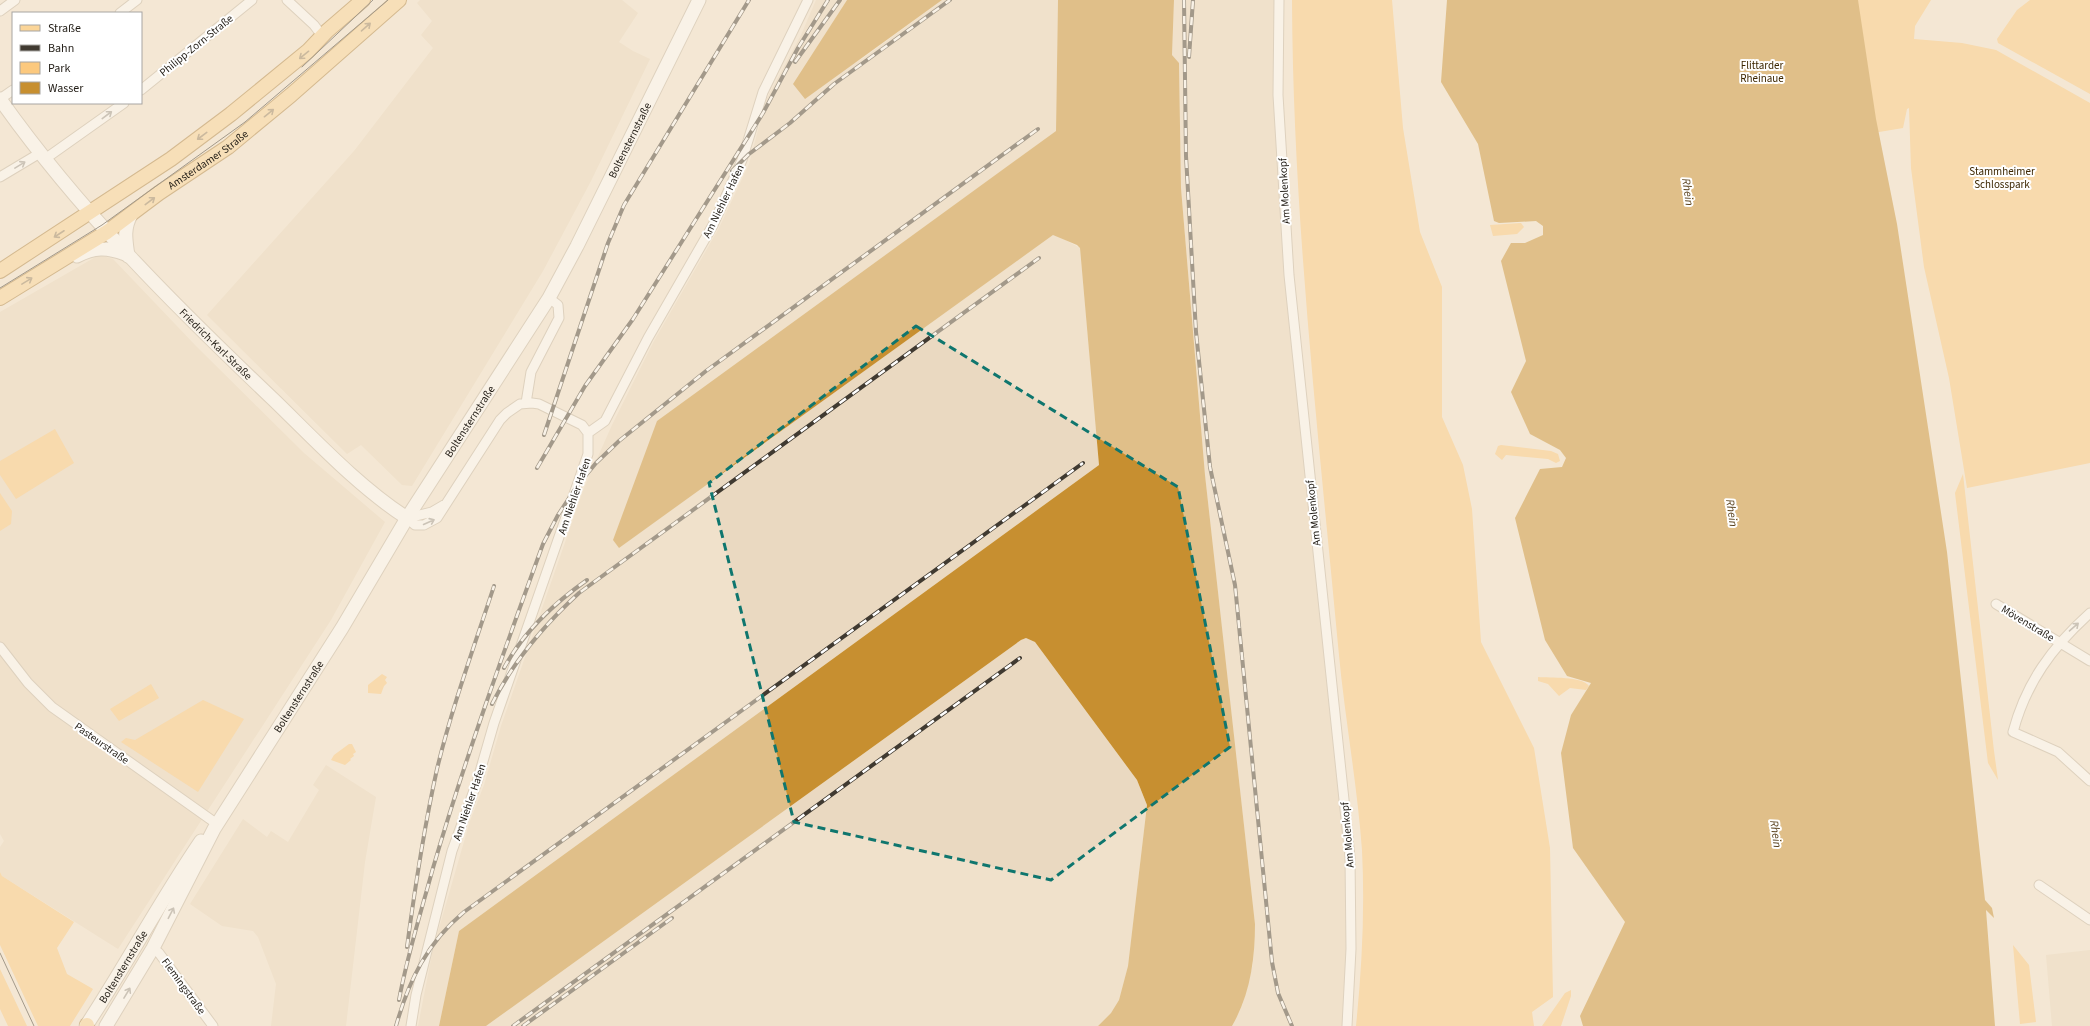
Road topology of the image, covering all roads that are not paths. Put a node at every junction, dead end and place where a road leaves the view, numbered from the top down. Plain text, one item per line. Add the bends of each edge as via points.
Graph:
1 (15, 0) edge
2 (137, 0) edge
3 (252, 0) edge
4 (287, 0) edge
5 (363, 0) edge
6 (399, 0) edge
7 (699, 0) edge
8 (808, 0) edge
9 (1279, 0) edge
10 (0, 11) edge
11 (121, 12) edge
12 (323, 37) junction
13 (142, 89) edge
14 (12, 91) edge
15 (0, 99) edge
16 (123, 104) edge
17 (231, 114) junction
18 (228, 147) junction
19 (43, 156) junction
20 (0, 177) edge
21 (91, 213) junction
22 (132, 215) junction
23 (107, 232) junction
24 (128, 256) junction
25 (55, 264) junction
26 (0, 271) edge
27 (0, 298) edge
28 (549, 298) junction
29 (526, 403) junction
30 (588, 433) junction
31 (407, 518) junction
32 (1996, 604) dead end
33 (2090, 614) edge
34 (2059, 642) junction
35 (0, 647) edge
36 (2090, 661) edge
37 (2090, 781) edge
38 (216, 827) junction
39 (2039, 885) dead end
40 (2090, 920) edge
41 (154, 948) junction
42 (87, 1026) edge
43 (106, 1026) edge
44 (213, 1026) edge
45 (411, 1026) edge
46 (1347, 1026) edge

1 - 10 street
2 - 11 street
3 - 13 street, Philipp-Zorn-Straße
4 - 12 street
5 - 12 main road, Amsterdamer Straße
18 -> 6 main road, Amsterdamer Straße via 291,96
7 - 28 main road, Boltensternstraße
8 - 30 street, Am Niehler Hafen via 763,92 742,160 713,225 604,421
9 - 46 street, Am Molenkopf via 1278,95 1289,275 1350,857 1351,949
12 -> 17 main road, Amsterdamer Straße
14 - 15 street
15 - 19 main road, Friedrich-Karl-Straße
19 -> 16 street
17 - 18 main road via 240,115 245,124 231,138
17 -> 21 main road, Amsterdamer Straße via 172,159
22 -> 18 main road, Amsterdamer Straße via 161,192
20 -> 19 street
19 - 21 main road, Friedrich-Karl-Straße
21 - 23 main road, Friedrich-Karl-Straße
21 -> 26 main road, Amsterdamer Straße
22 - 23 main road, Amsterdamer Straße
22 - 24 main road via 127,223 125,235
23 - 24 main road, Friedrich-Karl-Straße
23 - 25 main road, Amsterdamer Straße
24 - 25 main road via 107,248 93,249 64,264
24 - 31 main road, Friedrich-Karl-Straße via 212,342 336,460
27 -> 25 main road, Amsterdamer Straße
28 - 29 street via 558,305 559,318 531,372
28 - 31 main road, Boltensternstraße
29 - 30 street via 538,404 573,420 582,425
29 - 31 street via 514,407 507,413 437,518 424,525 416,525
30 - 45 street, Am Niehler Hafen via 588,454 452,851 416,995
31 - 38 main road, Boltensternstraße via 342,628
32 - 34 street, Mövenstraße
34 -> 33 street
34 - 36 street, Mövenstraße
34 - 37 street via 2030,688 2013,732 2058,752
35 - 38 street, Pasteurstraße via 28,683 52,707
41 -> 38 main road, Boltensternstraße
38 - 42 main road, Boltensternstraße via 202,839 162,900
39 - 40 street
43 -> 41 main road, Boltensternstraße
41 - 44 street, Flemingstraße

